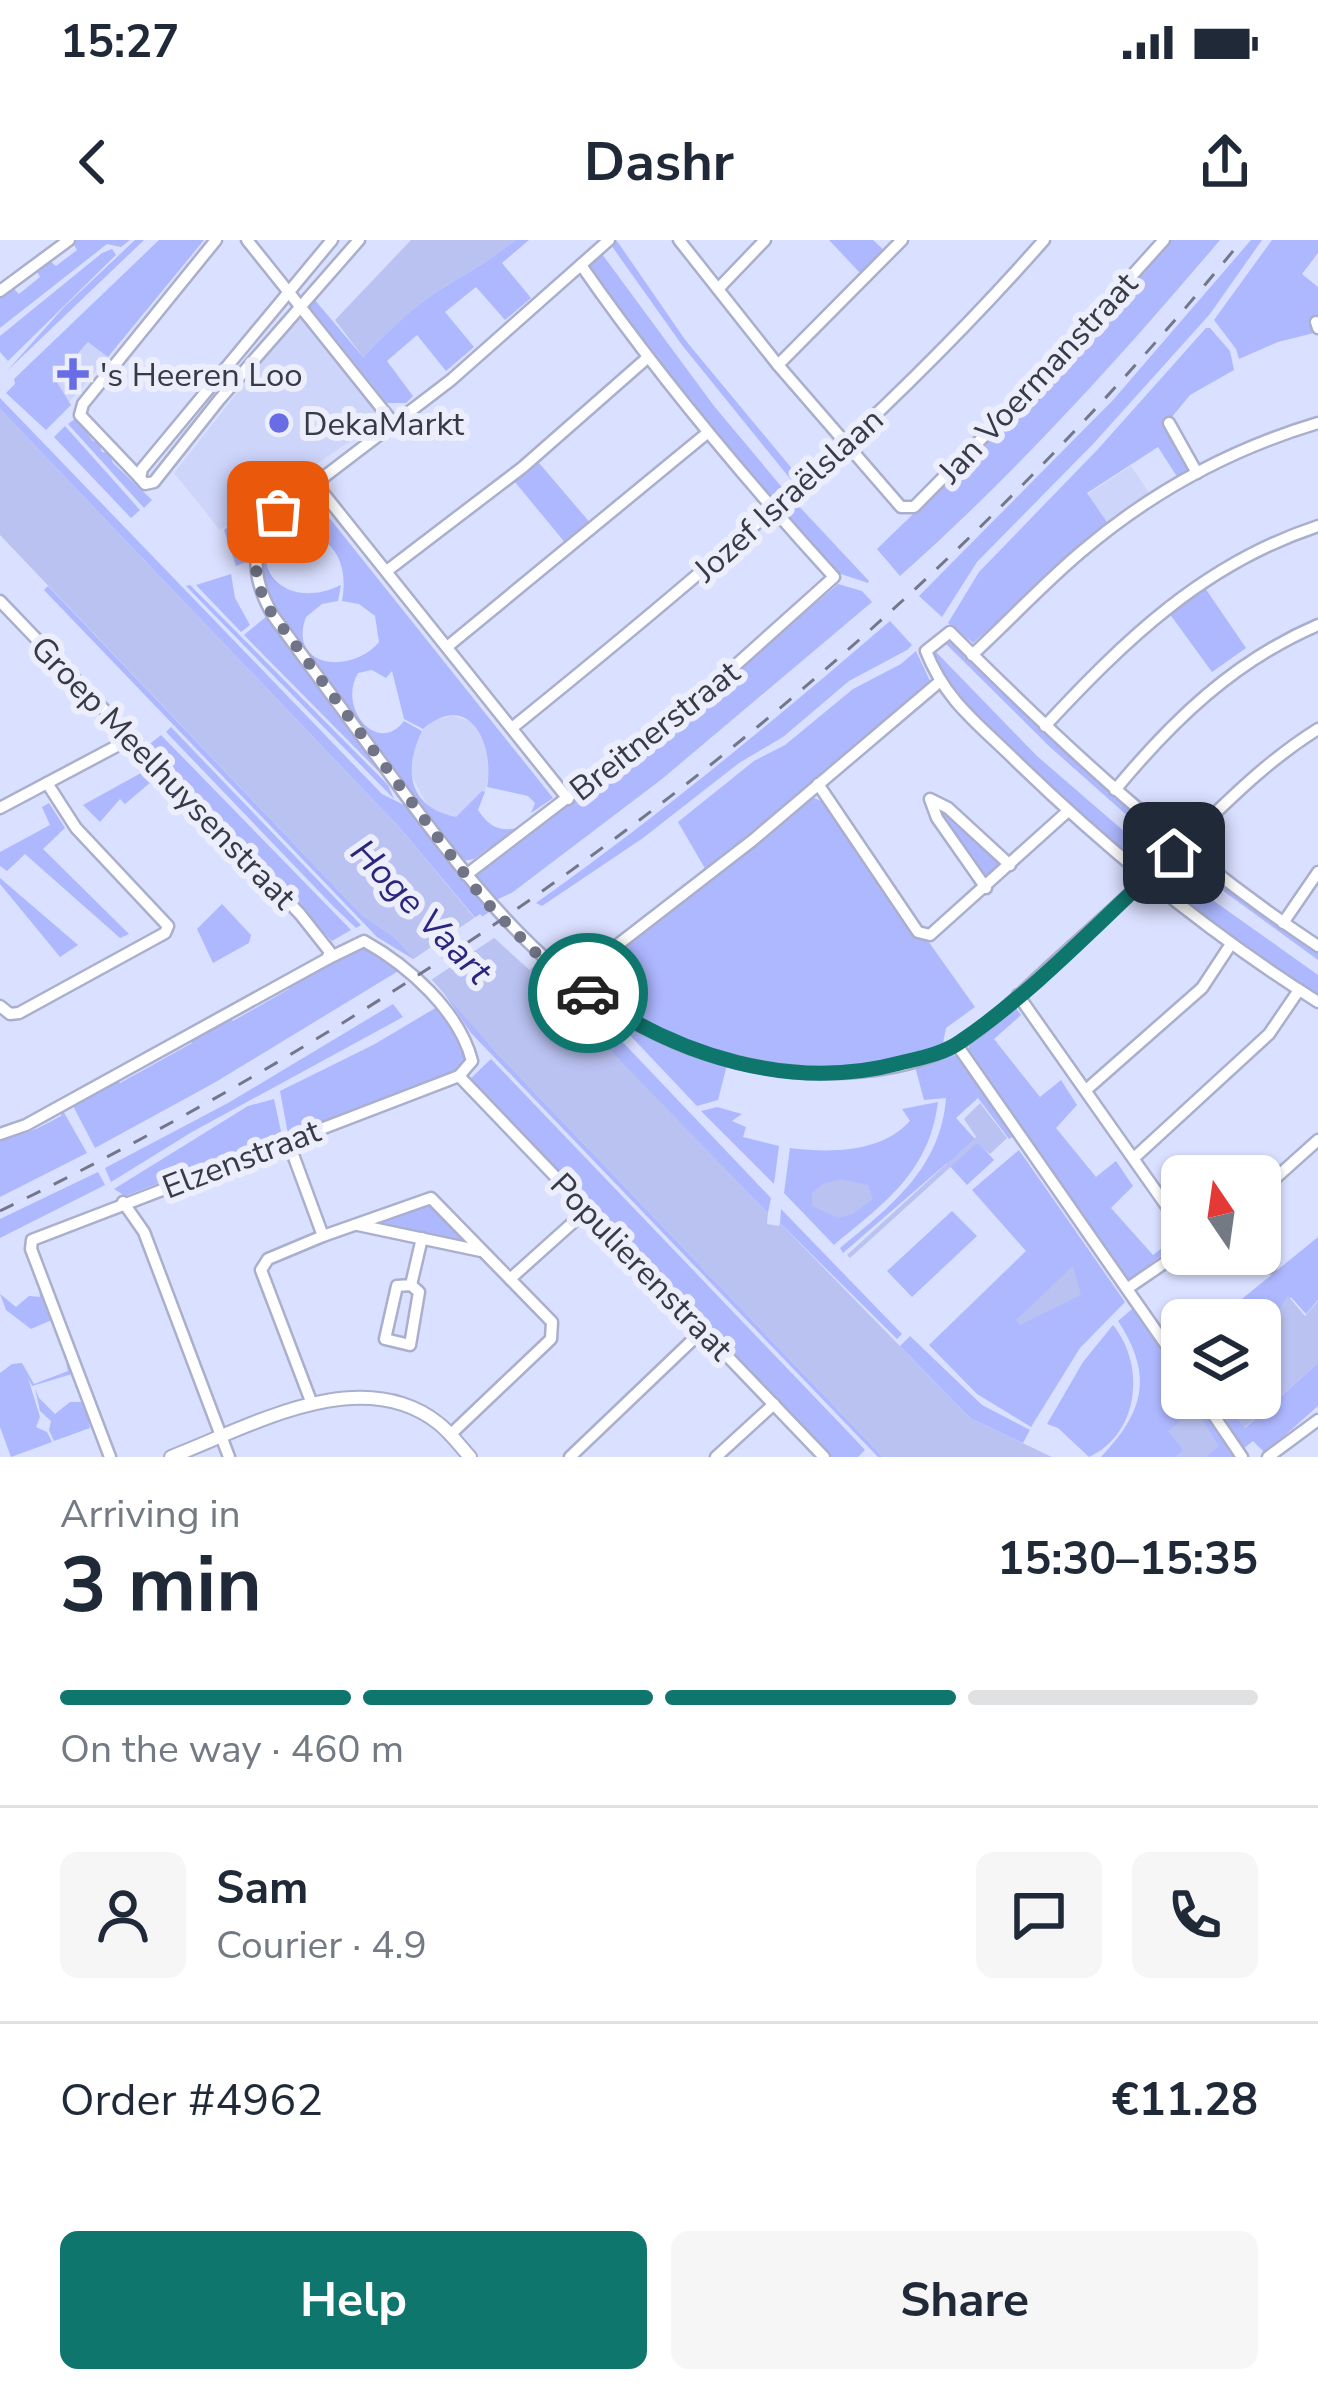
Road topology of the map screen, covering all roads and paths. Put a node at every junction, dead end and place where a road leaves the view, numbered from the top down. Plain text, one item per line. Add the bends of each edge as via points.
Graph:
1 (69, 240) edge
2 (216, 240) edge
3 (248, 240) edge
4 (332, 240) edge
5 (359, 240) edge
6 (609, 240) edge
7 (680, 240) edge
8 (765, 240) edge
9 (902, 240) edge
10 (1045, 240) edge
11 (1164, 240) edge
12 (580, 266) junction
13 (718, 289) junction
14 (288, 290) junction
15 (0, 291) edge
16 (299, 306) junction
17 (646, 359) junction
18 (778, 365) junction
19 (206, 388) junction
20 (219, 400) junction
21 (1169, 423) dead end
22 (1318, 423) edge
23 (394, 425) junction
24 (706, 434) junction
25 (845, 446) junction
26 (1197, 473) junction
27 (140, 478) junction
28 (316, 484) junction
29 (775, 512) junction
30 (1318, 526) edge
31 (388, 570) junction
32 (0, 602) edge
33 (1318, 626) edge
34 (447, 647) junction
35 (972, 655) junction
36 (938, 683) junction
37 (1045, 726) junction
38 (512, 728) junction
39 (1318, 729) edge
40 (130, 739) junction
41 (47, 782) junction
42 (818, 784) junction
43 (1115, 790) junction
44 (568, 800) junction
45 (0, 808) edge
46 (1068, 811) junction
47 (1181, 846) junction
48 (1010, 865) junction
49 (1318, 872) edge
50 (466, 875) junction
51 (1148, 877) junction
52 (986, 888) junction
53 (1283, 923) junction
54 (1231, 944) junction
55 (1318, 946) edge
56 (327, 959) junction
57 (571, 981) junction
58 (1298, 990) junction
59 (1018, 995) junction
60 (1318, 1002) edge
61 (0, 1006) edge
62 (957, 1045) junction
63 (459, 1076) junction
64 (1086, 1090) junction
65 (0, 1134) edge
66 (1318, 1140) edge
67 (288, 1141) junction
68 (1134, 1158) junction
69 (1281, 1173) edge
70 (1161, 1197) edge
71 (123, 1202) junction
72 (588, 1209) junction
73 (355, 1225) junction
74 (322, 1236) junction
75 (422, 1238) junction
76 (484, 1252) junction
77 (1161, 1265) edge
78 (510, 1279) junction
79 (411, 1285) junction
80 (1128, 1288) junction
81 (703, 1330) junction
82 (1161, 1337) edge
83 (312, 1404) junction
84 (774, 1404) junction
85 (1216, 1419) edge
86 (1318, 1420) edge
87 (450, 1435) junction
88 (222, 1437) junction
89 (110, 1457) edge
90 (170, 1457) edge
91 (229, 1457) edge
92 (470, 1457) edge
93 (570, 1457) edge
94 (716, 1457) edge
95 (824, 1457) edge
96 (1242, 1457) edge
97 (1268, 1457) edge

1 - 15 street
2 - 27 street via 83,404 80,415
3 - 14 street
4 - 14 street
5 - 16 street
6 - 12 street
7 - 13 street
8 - 13 street
9 - 18 street
10 - 25 street, Jozef Israëlslaan
11 - 25 street, Jan Voermanstraat via 914,507 902,507
12 - 17 street
12 - 23 street
13 - 18 street
14 - 16 street
14 - 19 street
16 - 20 street
16 - 23 street
17 - 24 street
17 - 31 street
18 - 25 street
19 - 20 street
19 - 27 street
20 - 27 street via 154,482
21 - 26 street
22 - 26 street
23 - 28 street
24 - 29 street
24 - 34 street
25 - 29 street, Jozef Israëlslaan
26 - 35 street via 1094,541
28 - 31 street
28 - 50 street via 263,530 255,566 260,593
29 - 38 street, Jozef Israëlslaan
29 - 44 street, Breitnerstraat via 834,577
30 - 37 street via 1185,594 1127,640
31 - 34 street
32 - 40 street, Groep Meelhuysenstraat
33 - 43 street via 1251,659 1203,696
34 - 38 street
35 - 36 street via 950,632 935,641 926,652
35 - 37 street
36 - 42 street
36 - 46 street
37 - 43 street
38 - 44 street
39 - 47 street via 1267,763
40 - 41 street
40 - 56 street, Groep Meelhuysenstraat via 327,943
41 - 45 street
41 - 61 street via 76,828 167,929 19,1013
42 - 52 street via 918,932 930,935
42 - 57 street
43 - 47 street
44 - 50 street, Breitnerstraat
46 - 48 street
46 - 51 street
47 - 51 street
47 - 53 street
48 - 52 street
48 - 52 street via 930,799
49 - 53 street
50 - 57 street via 513,931
51 - 54 street
51 - 59 street
53 - 55 street
54 - 58 street
54 - 64 street via 1202,988
56 - 63 street via 364,941 405,967 472,1056
56 - 65 street
57 - 62 street via 651,1033 731,1063 828,1074 884,1068
58 - 60 street
58 - 68 street via 1269,1034
59 - 62 street
59 - 64 street
62 - 80 street
63 - 67 street, Elzenstraat
63 - 72 street, Populierenstraat
64 - 68 street
66 - 69 street
67 - 71 street, Elzenstraat
67 - 74 street
68 - 70 street
71 - 88 street via 144,1232
71 - 89 street, Elzenstraat via 35,1236 31,1249
72 - 78 street
72 - 81 street, Populierenstraat
73 - 74 street
73 - 75 street
73 - 76 street via 431,1198
74 - 83 street via 268,1258 261,1270
75 - 76 street
75 - 79 street
76 - 78 street
77 - 80 street
78 - 87 street via 553,1322 554,1334
79 - 79 street via 397,1286 385,1339 410,1345 419,1292
80 - 82 street
81 - 84 street, Populierenstraat
81 - 93 street
83 - 87 street via 390,1400
83 - 88 street
84 - 94 street
84 - 95 street, Populierenstraat
85 - 96 street
86 - 97 street
87 - 92 street
88 - 90 street
88 - 91 street

